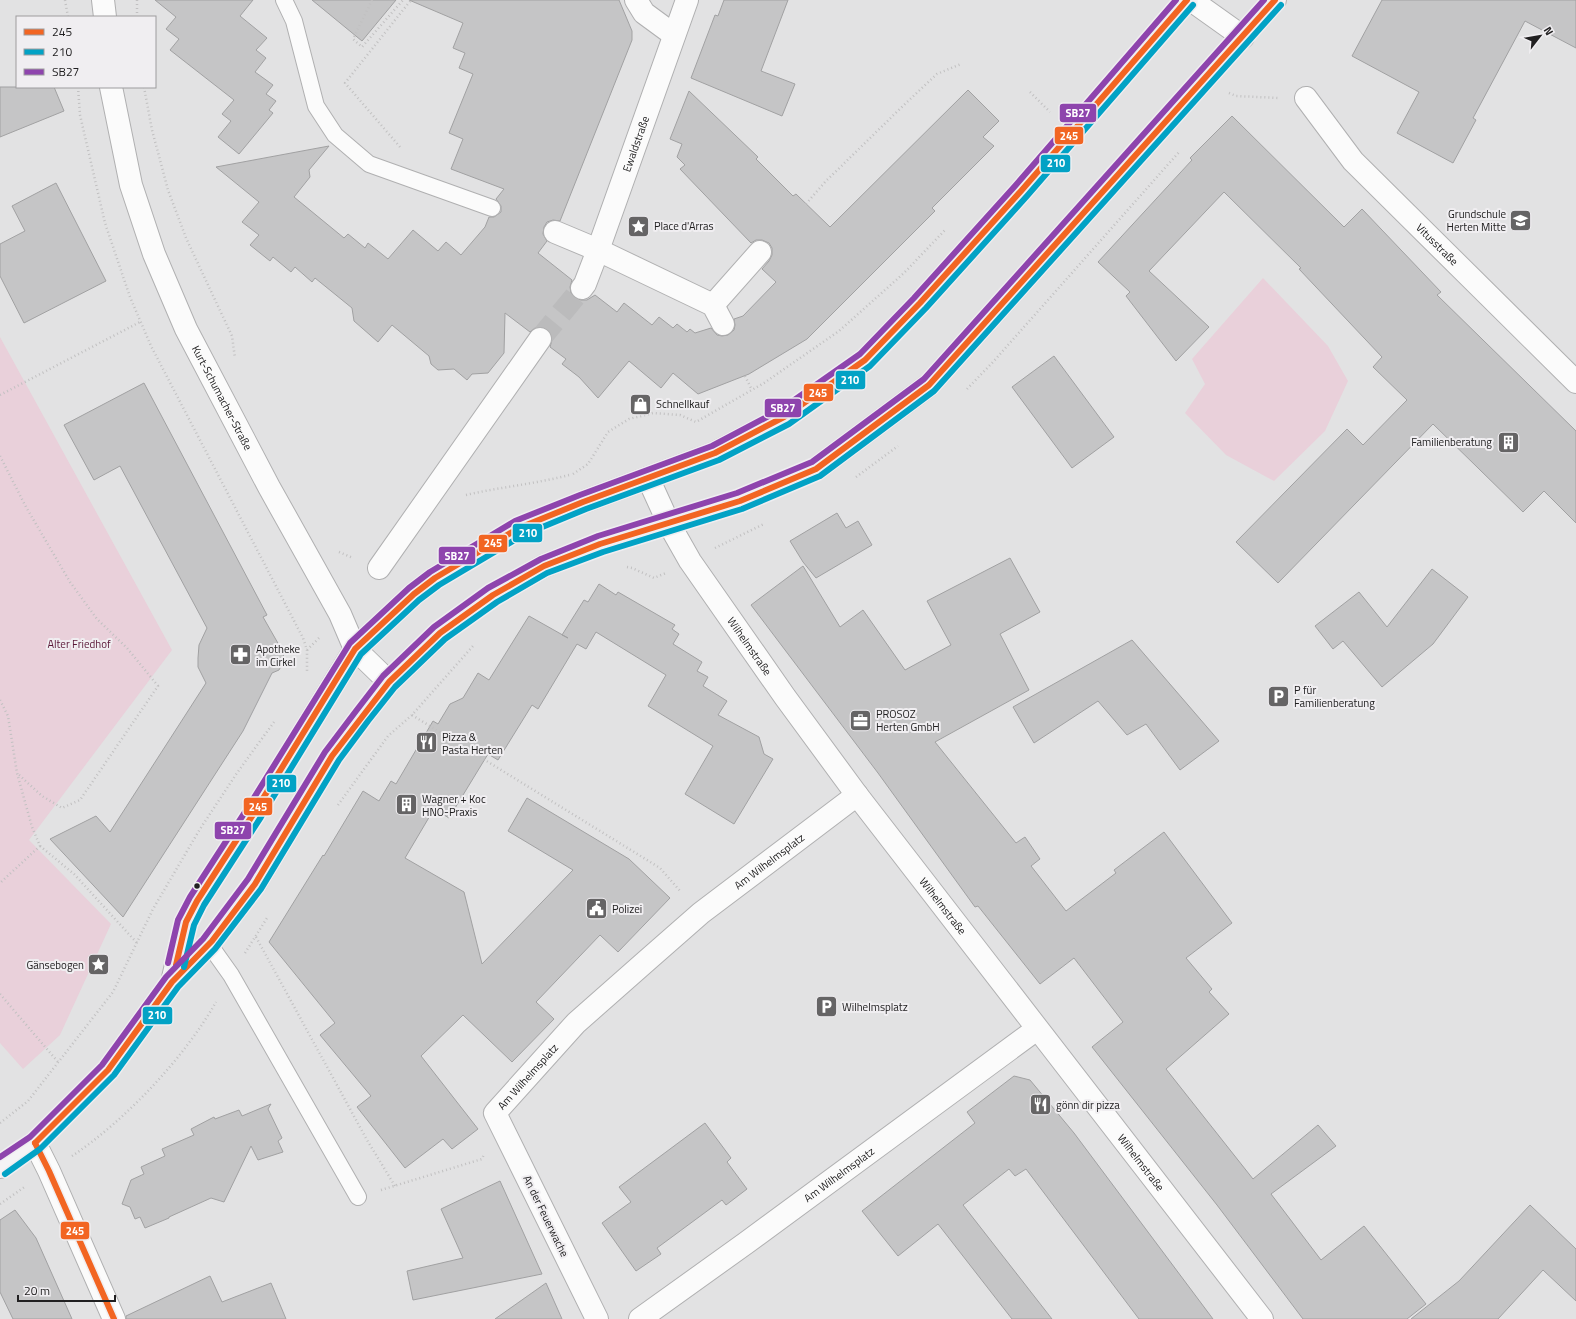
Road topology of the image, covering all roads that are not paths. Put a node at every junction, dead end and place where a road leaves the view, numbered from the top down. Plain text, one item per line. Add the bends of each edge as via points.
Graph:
1 (103, 0) edge
2 (284, 0) edge
3 (636, 0) edge
4 (687, 0) edge
5 (1187, 0) edge
6 (1192, 0) edge
7 (1275, 0) edge
8 (104, 16) edge
9 (674, 35) junction
10 (1243, 37) junction
11 (111, 88) edge
12 (1306, 98) road end
13 (492, 208) dead end
14 (555, 232) dead end
15 (598, 250) junction
16 (760, 252) dead end
17 (582, 288) tunnel mouth
18 (540, 340) tunnel mouth
19 (1576, 382) edge
20 (648, 478) junction
21 (669, 524) junction
22 (379, 568) road end
23 (355, 649) junction
24 (389, 682) junction
25 (857, 795) junction
26 (209, 944) junction
27 (172, 982) junction
28 (1037, 1029) junction
29 (495, 1113) joint
30 (35, 1144) junction
31 (0, 1167) edge
32 (358, 1197) road end
33 (114, 1319) edge
34 (597, 1319) edge
35 (640, 1319) edge
36 (1262, 1319) edge

1 - 8 street
2 - 13 lane via 294,21 316,106 335,135 369,164
3 - 9 street via 644,13
4 - 9 street, Ewaldstraße
5 - 20 main road via 1026,185 865,360 784,417 715,453
6 - 10 street
7 - 10 main road
9 - 15 street, Ewaldstraße
10 - 21 main road via 1212,83 929,385 816,469 740,501
11 - 23 street, Kurt-Schumacher-Straße via 131,186 154,254 186,329 269,487 340,614
12 - 19 street, Vitusstraße via 1353,161
14 - 15 street
15 - 16 street via 718,315
15 - 17 street, Ewaldstraße
18 - 22 street
20 - 21 street, Wilhelmstraße
20 - 23 main road via 519,528 435,578
21 - 24 main road via 600,544 544,566 493,595 440,633
21 - 25 street, Wilhelmstraße via 690,561
23 - 24 street, Kurt-Schumacher-Straße
23 - 27 main road via 197,901 186,922
24 - 26 main road via 332,756 255,884
25 - 28 street, Wilhelmstraße
25 - 29 street, Am Wilhelmsplatz via 701,913 576,1023
26 - 27 main road
26 - 32 lane via 231,975
27 - 30 main road via 108,1070
28 - 35 street, Am Wilhelmsplatz
28 - 36 street, Wilhelmstraße
29 - 34 street, An der Feuerwache
30 - 31 main road
30 - 33 street

